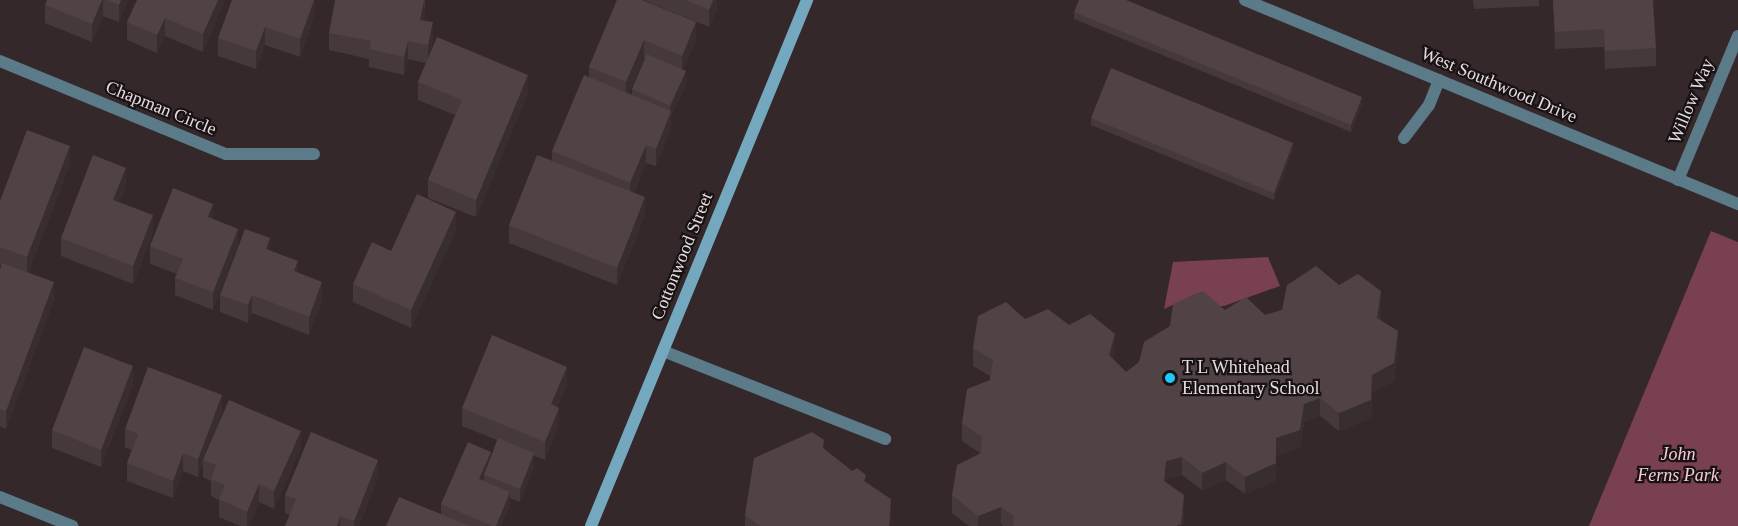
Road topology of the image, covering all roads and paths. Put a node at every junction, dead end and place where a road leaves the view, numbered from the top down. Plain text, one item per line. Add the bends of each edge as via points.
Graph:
1 (807, 0) edge
2 (1245, 0) edge
3 (1738, 36) edge
4 (0, 61) edge
5 (1439, 80) junction
6 (1404, 138) dead end
7 (314, 154) dead end
8 (1678, 180) junction
9 (1738, 204) edge
10 (663, 351) junction
11 (885, 439) dead end
12 (0, 497) edge
13 (72, 526) edge
14 (591, 526) edge

1 - 10 street, Cottonwood Street
2 - 5 street, West Southwood Drive
3 - 8 street, Willow Way
4 - 7 street, Chapman Circle via 226,154
5 - 6 street via 1429,105
5 - 8 street, West Southwood Drive
8 - 9 street, West Southwood Drive
10 - 11 street
10 - 14 street, Cottonwood Street
12 - 13 street

